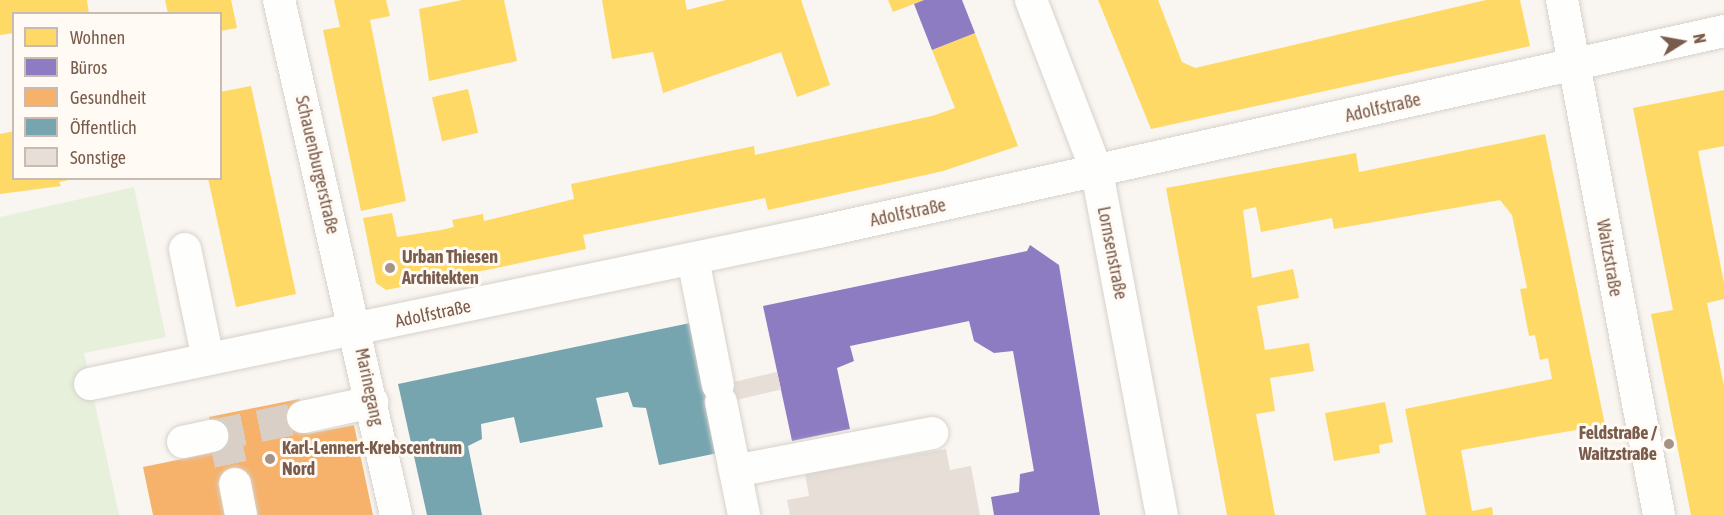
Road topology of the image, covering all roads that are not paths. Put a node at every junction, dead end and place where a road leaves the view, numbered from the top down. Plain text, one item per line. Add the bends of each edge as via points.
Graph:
1 (279, 0) edge
2 (1030, 0) edge
3 (1562, 0) edge
4 (1724, 31) edge
5 (1574, 66) junction
6 (1097, 172) junction
7 (185, 249) dead end
8 (693, 259) junction
9 (357, 330) junction
10 (208, 359) junction
11 (90, 384) dead end
12 (372, 402) junction
13 (303, 417) tunnel mouth
14 (932, 433) dead end
15 (735, 471) junction
16 (235, 484) tunnel mouth
17 (241, 515) edge
18 (396, 515) edge
19 (744, 515) edge
20 (1162, 515) edge
21 (1659, 515) edge

1 - 9 street, Schauenburgerstraße
2 - 6 street, Lornsenstraße
3 - 5 street, Waitzstraße
4 - 5 street, Adolfstraße
5 - 6 street, Adolfstraße
5 - 21 street, Waitzstraße
6 - 8 street, Adolfstraße
6 - 20 street, Lornsenstraße
7 - 10 street
8 - 9 street, Adolfstraße
8 - 15 street
9 - 10 street, Adolfstraße
9 - 12 street, Marinegang
10 - 11 street, Adolfstraße
12 - 13 street
12 - 18 street, Marinegang
14 - 15 street
15 - 19 street
16 - 17 street

